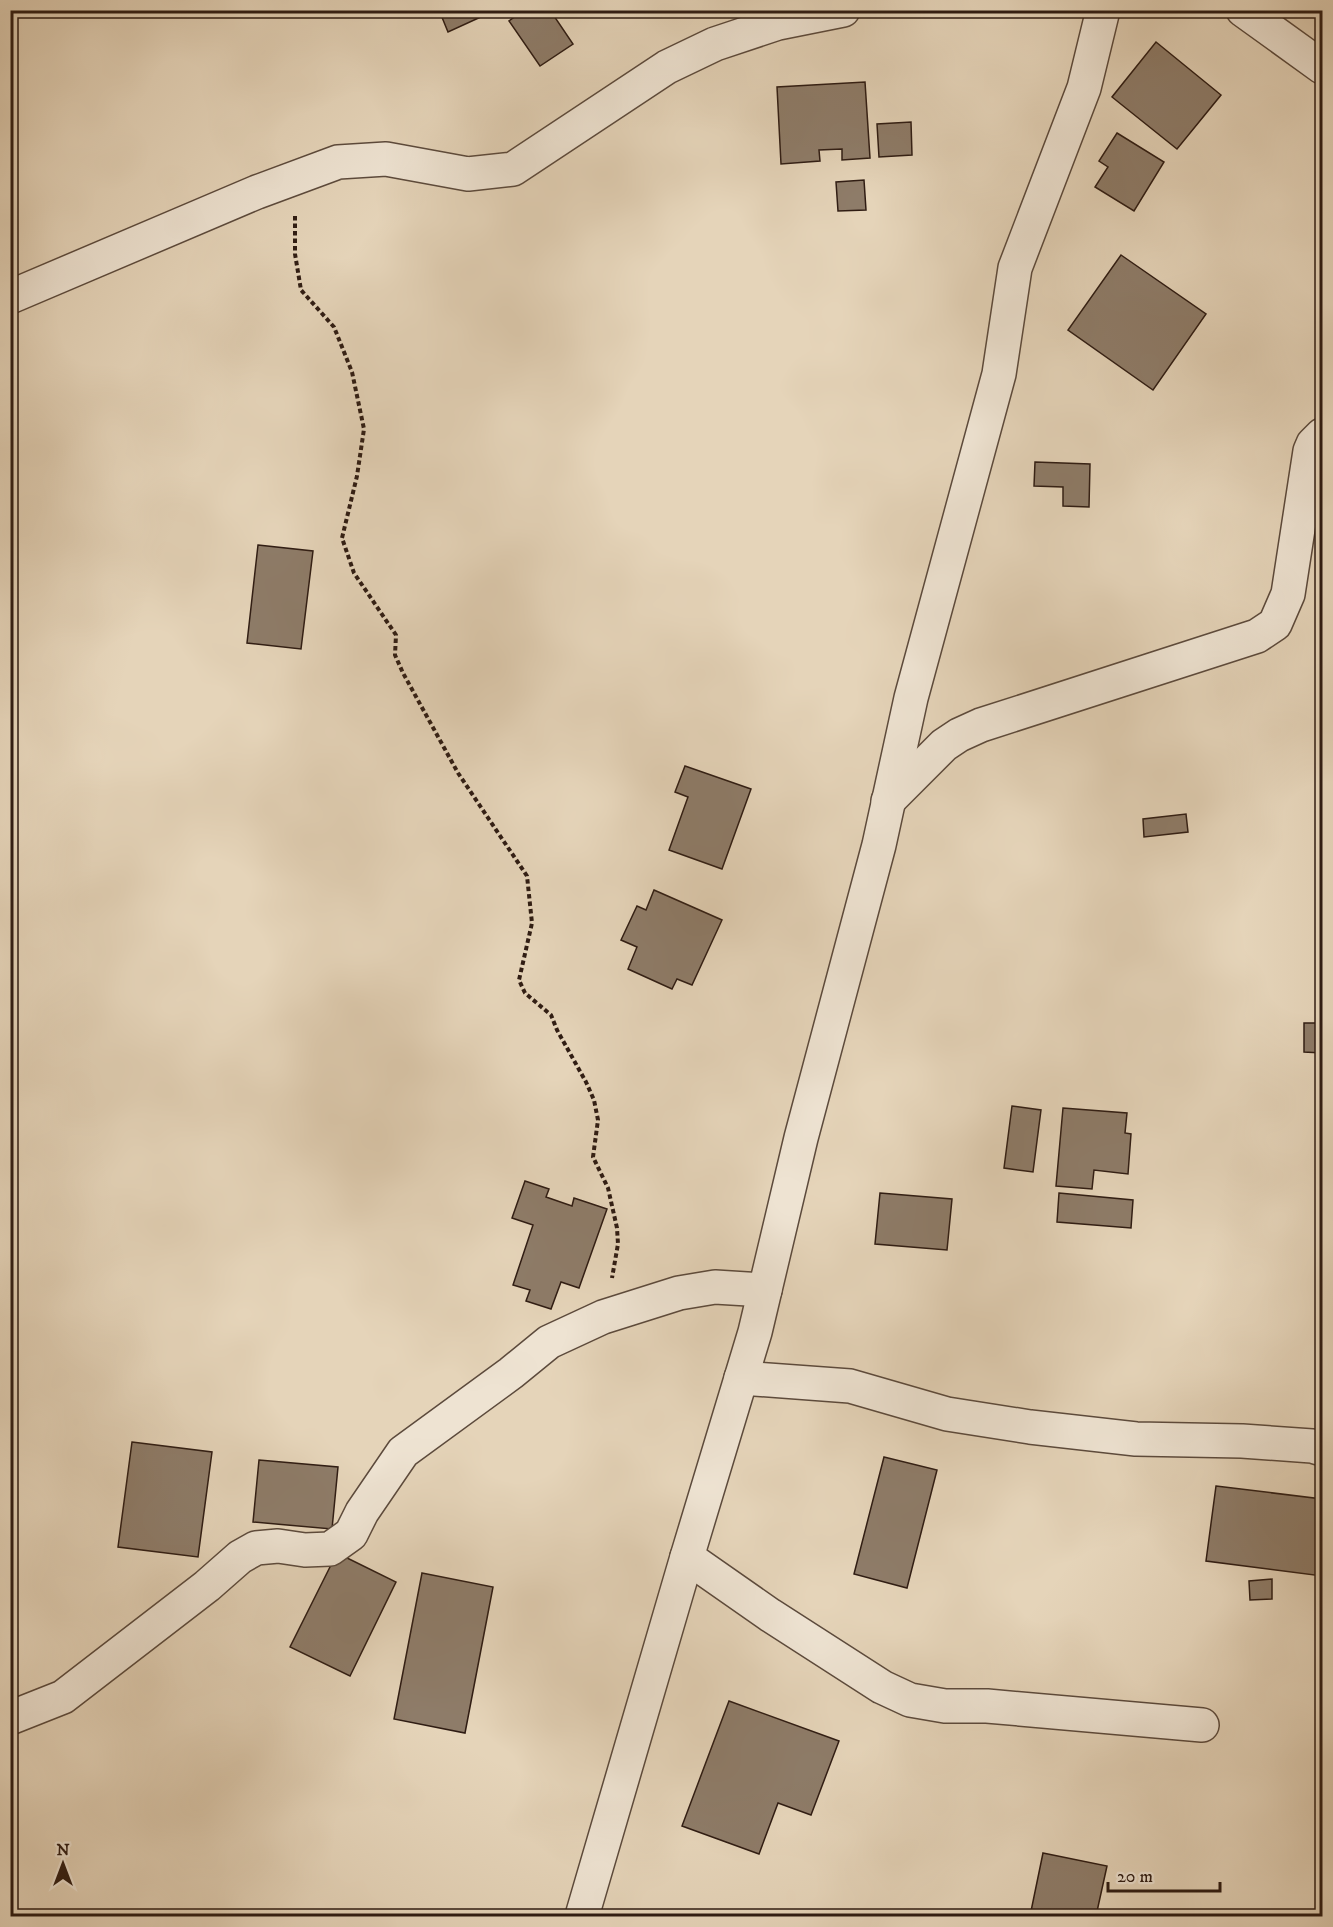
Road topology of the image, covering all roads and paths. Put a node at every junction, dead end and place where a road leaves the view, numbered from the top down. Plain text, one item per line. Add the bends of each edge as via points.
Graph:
1 (843, 10) edge
2 (1103, 10) edge
3 (1243, 10) edge
4 (1323, 67) edge
5 (288, 180) junction
6 (10, 297) edge
7 (1323, 435) edge
8 (888, 801) junction
9 (765, 1290) junction
10 (603, 1317) junction
11 (741, 1378) junction
12 (1323, 1449) edge
13 (687, 1557) junction
14 (10, 1718) edge
15 (1202, 1725) dead end
16 (582, 1917) edge

1 - 5 street via 778,23 715,44 667,67 513,169 468,174 386,159 338,162
2 - 8 street via 1084,88 1015,268 999,374 910,698
3 - 4 street
5 - 6 street
5 - 10 path via 301,290 334,327 352,372 364,429 342,538 354,573 396,635 395,655 402,673 458,772 527,876 532,923 519,980 525,993 551,1015 594,1100 598,1119 593,1157 608,1188 618,1244
7 - 8 street via 1310,451 1288,594 1275,624 1257,636 959,735
8 - 9 street
9 - 10 street via 715,1287 679,1293
9 - 11 street
10 - 14 street via 549,1342 402,1452 351,1534 330,1549 256,1548 63,1697
11 - 12 street via 850,1386 946,1414 1030,1427 1136,1439 1242,1441
11 - 13 street
13 - 15 street via 882,1687 910,1700
13 - 16 street

